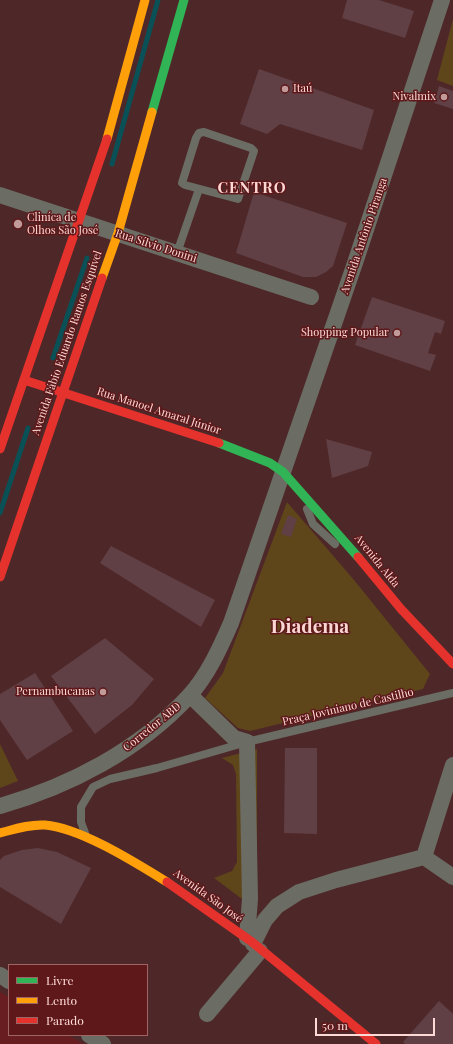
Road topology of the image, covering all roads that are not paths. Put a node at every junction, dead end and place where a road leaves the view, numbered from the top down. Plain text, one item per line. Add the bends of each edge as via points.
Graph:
1 (145, 0) edge
2 (184, 0) edge
3 (442, 0) edge
4 (199, 189) junction
5 (0, 195) edge
6 (79, 220) junction
7 (118, 234) junction
8 (177, 253) junction
9 (311, 297) dead end
10 (24, 380) junction
11 (63, 393) junction
12 (0, 449) edge
13 (283, 472) junction
14 (308, 499) junction
15 (355, 553) junction
16 (0, 577) edge
17 (453, 663) edge
18 (453, 693) edge
19 (190, 695) junction
20 (247, 742) junction
21 (453, 765) edge
22 (0, 806) edge
23 (17, 828) junction
24 (0, 833) edge
25 (87, 838) junction
26 (0, 846) edge
27 (424, 857) junction
28 (453, 877) edge
29 (253, 944) junction
30 (207, 1014) dead end
31 (91, 1036) edge
32 (103, 1044) edge
33 (376, 1044) edge

1 - 6 main road via 110,129
2 - 7 main road, Avenida Fábio Eduardo Ramos Esquível
3 - 13 street, Avenida Antônio Piranga via 358,256
4 - 4 lane via 185,186 182,181 199,133 204,132 252,148 254,151 238,199
4 - 8 lane
5 - 6 street, Rua Sílvio Donini
6 - 7 street, Rua Sílvio Donini
6 - 10 main road
7 - 8 street, Rua Sílvio Donini
7 - 11 main road, Avenida Fábio Eduardo Ramos Esquível
8 - 9 street, Rua Sílvio Donini
10 - 11 main road, Rua Manoel Amaral Júnior
10 - 12 main road
11 - 13 main road, Rua Manoel Amaral Júnior via 215,441
11 - 16 main road, Avenida Fábio Eduardo Ramos Esquível
13 - 14 main road, Avenida Alda
13 - 19 street, Corredor ABD via 222,644
14 - 15 main road, Avenida Alda
14 - 15 lane via 307,510 313,524 336,545
15 - 17 main road, Avenida Alda via 401,609
18 - 20 lane, Praça Joviniano de Castilho
19 - 20 street via 234,738
19 - 22 street, Corredor ABD via 150,731 89,771 32,797
20 - 25 lane, Praça Joviniano de Castilho via 110,779 93,787 81,807 81,822
20 - 29 street
21 - 27 street
23 - 24 main road, Avenida São José
23 - 25 main road, Avenida São José via 49,825
23 - 26 street
25 - 29 main road, Avenida São José via 176,886
27 - 28 street
27 - 29 street via 299,892 277,906 265,920
29 - 30 street
29 - 33 main road, Avenida São José
31 - 32 street

